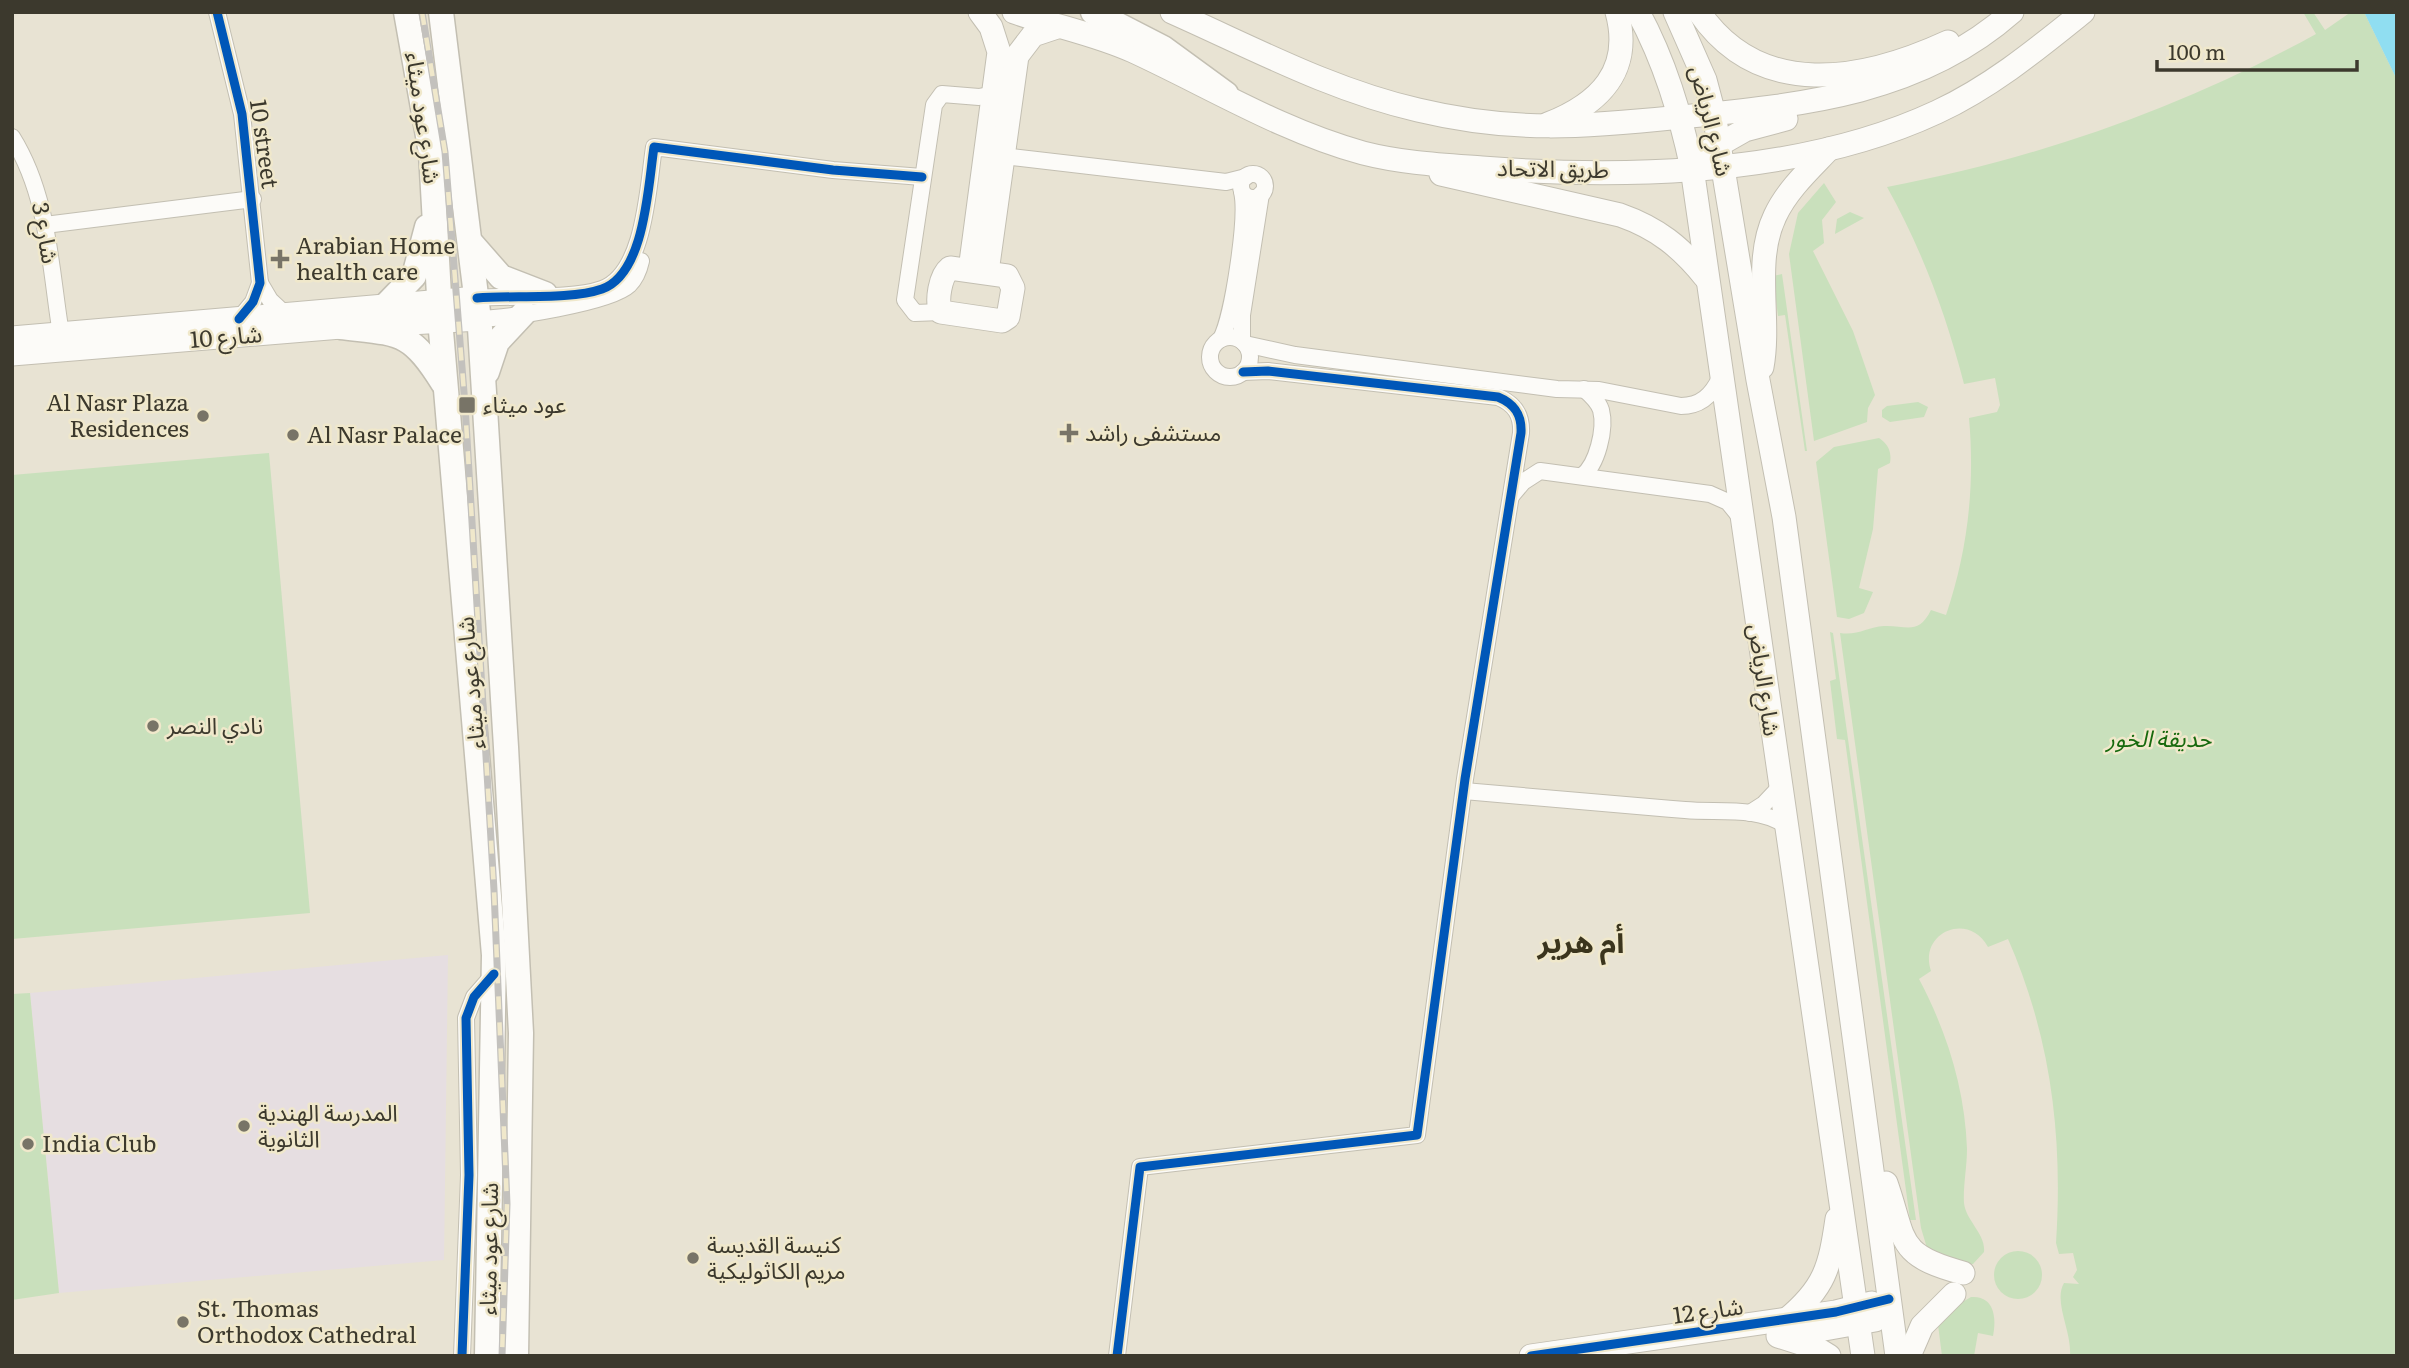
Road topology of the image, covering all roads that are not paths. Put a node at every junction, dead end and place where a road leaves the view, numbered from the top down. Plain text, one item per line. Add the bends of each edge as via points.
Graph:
1 (217, 12) edge
2 (406, 12) edge
3 (441, 12) edge
4 (981, 12) edge
5 (1014, 12) edge
6 (1093, 12) edge
7 (1172, 12) edge
8 (1617, 12) edge
9 (1638, 12) edge
10 (1675, 12) edge
11 (1699, 12) edge
12 (2004, 12) edge
13 (2012, 12) edge
14 (2083, 12) edge
15 (1057, 27) junction
16 (997, 42) junction
17 (1015, 66) junction
18 (1888, 84) junction
19 (1707, 86) junction
20 (1674, 92) junction
21 (994, 94) junction
22 (1226, 94) junction
23 (1714, 114) junction
24 (1681, 117) junction
25 (1529, 128) junction
26 (12, 137) edge
27 (1829, 149) junction
28 (431, 153) junction
29 (1722, 153) junction
30 (994, 155) junction
31 (1398, 161) junction
32 (1692, 168) junction
33 (922, 177) junction
34 (1243, 186) junction
35 (1727, 190) junction
36 (253, 199) junction
37 (1695, 200) junction
38 (643, 220) junction
39 (45, 225) junction
40 (472, 244) junction
41 (978, 271) junction
42 (1706, 277) junction
43 (260, 283) junction
44 (545, 294) junction
45 (384, 307) junction
46 (478, 309) junction
47 (440, 311) junction
48 (941, 312) junction
49 (524, 313) junction
50 (286, 316) junction
51 (239, 320) junction
52 (341, 327) junction
53 (61, 334) junction
54 (12, 338) edge
55 (1221, 339) junction
56 (1244, 342) junction
57 (12, 354) edge
58 (1243, 372) junction
59 (1720, 378) junction
60 (1758, 380) junction
61 (485, 383) junction
62 (446, 387) junction
63 (1584, 388) junction
64 (1520, 440) junction
65 (1540, 471) junction
66 (1582, 476) junction
67 (1511, 497) junction
68 (1741, 518) junction
69 (1780, 787) junction
70 (1464, 791) junction
71 (1750, 813) junction
72 (1785, 825) junction
73 (494, 974) junction
74 (1871, 1161) junction
75 (1840, 1188) junction
76 (1963, 1273) dead end
77 (1954, 1294) dead end
78 (1890, 1308) junction
79 (1859, 1322) edge
80 (1782, 1328) junction
81 (462, 1356) edge
82 (487, 1356) edge
83 (516, 1356) edge
84 (1117, 1356) edge
85 (1531, 1356) edge
86 (1640, 1356) edge
87 (1829, 1356) edge
88 (1897, 1356) edge
89 (1909, 1356) edge

1 - 36 street, 10 street via 242,114
2 - 28 main road, شارع عود ميثاء
3 - 40 main road, شارع عود ميثاء
4 - 16 main road
5 - 15 main road, طريق الاتحاد
6 - 22 main road via 1163,48
7 - 25 main road, طريق الاتحاد via 1316,79 1380,101 1462,120
8 - 25 main road via 1620,39 1613,79 1567,117
9 - 20 main road, شارع الرياض
10 - 19 main road, شارع الرياض
11 - 12 main road via 1723,42 1748,59 1809,76 1852,73 1905,59
13 - 18 main road, طريق الاتحاد via 1975,42
14 - 27 main road, طريق الاتحاد via 2024,60 1966,97 1892,130
15 - 17 main road via 1027,40
15 - 22 main road, طريق الاتحاد via 1129,49
16 - 17 main road via 1005,27 1018,30 1012,58
16 - 21 main road
17 - 30 main road
18 - 23 main road, طريق الاتحاد via 1788,107
18 - 29 main road via 1840,108 1758,125
19 - 20 main road via 1692,97
19 - 23 main road, شارع الرياض
20 - 24 main road, شارع الرياض
21 - 30 main road
21 - 33 street via 938,97
22 - 31 main road, طريق الاتحاد via 1303,133
23 - 24 main road, طريق الاتحاد
23 - 29 main road, شارع الرياض
24 - 25 main road, طريق الاتحاد
24 - 32 main road, شارع الرياض
26 - 39 street, شارع 3 via 35,181
27 - 29 main road, طريق الاتحاد via 1764,161
27 - 60 main road via 1774,217 1764,263 1767,332
28 - 45 main road via 419,265 408,284
28 - 47 main road, شارع عود ميثاء
29 - 32 main road, طريق الاتحاد
29 - 35 main road, شارع الرياض
30 - 34 street
30 - 41 main road
31 - 32 main road, طريق الاتحاد via 1563,172
31 - 42 main road via 1481,186 1646,224 1670,239
32 - 37 main road, شارع الرياض
33 - 38 street via 654,147
33 - 48 street via 905,300 915,313
34 - 55 street via 1244,214
34 - 56 street via 1253,198 1261,194 1242,315
35 - 37 main road via 1709,185
35 - 60 main road, شارع الرياض
36 - 39 street
36 - 43 street, 10 street
37 - 42 main road, شارع الرياض
38 - 44 street via 631,262 612,284 593,291
38 - 49 street via 642,256 629,285 608,296
39 - 53 street, شارع 3
40 - 44 main road via 501,277
40 - 46 main road, شارع عود ميثاء
41 - 48 main road via 954,268 944,274
41 - 48 main road via 1003,274 1013,283 1005,320
42 - 59 main road, شارع الرياض
43 - 50 street
43 - 51 street
44 - 46 street
45 - 47 main road, شارع 10
45 - 50 main road, شارع 10
46 - 47 main road
46 - 49 street
46 - 61 main road, شارع عود ميثاء
47 - 52 main road, شارع 10
47 - 62 main road, شارع عود ميثاء
49 - 61 main road via 497,342
50 - 51 main road, شارع 10
51 - 53 main road, شارع 10
52 - 57 main road, شارع 10
52 - 62 main road via 403,337 424,353
53 - 54 main road, شارع 10
55 - 56 street
55 - 58 street via 1212,349 1214,369 1225,376
56 - 58 street via 1250,355
56 - 63 street via 1281,353 1351,363 1557,389
58 - 64 street via 1498,397 1519,415
59 - 63 street via 1705,399 1690,406
59 - 68 main road, شارع الرياض
60 - 74 main road, شارع الرياض via 1784,517
61 - 83 main road, شارع عود ميثاء via 521,1033
62 - 73 main road, شارع عود ميثاء
63 - 66 street via 1597,402 1602,418 1594,463
64 - 65 street
64 - 67 street
65 - 66 street
65 - 67 street
66 - 68 street via 1710,494 1728,502
67 - 70 street
68 - 69 main road, شارع الرياض
69 - 71 street
69 - 72 main road, شارع الرياض
70 - 71 street
70 - 84 street via 1417,1135 1140,1167
71 - 72 street
72 - 75 main road, شارع الرياض
73 - 81 street via 474,997 467,1018 469,1165
73 - 82 main road, شارع عود ميثاء
74 - 76 main road via 1886,1183 1898,1229 1909,1247 1931,1263
74 - 78 main road, شارع الرياض
75 - 79 main road, شارع الرياض
75 - 80 main road via 1828,1269 1814,1294
77 - 89 main road via 1922,1326
78 - 79 main road, شارع 12
78 - 88 main road, شارع الرياض
79 - 80 main road, شارع 12
80 - 85 main road, شارع 12
80 - 86 main road, شارع 12
80 - 87 main road

